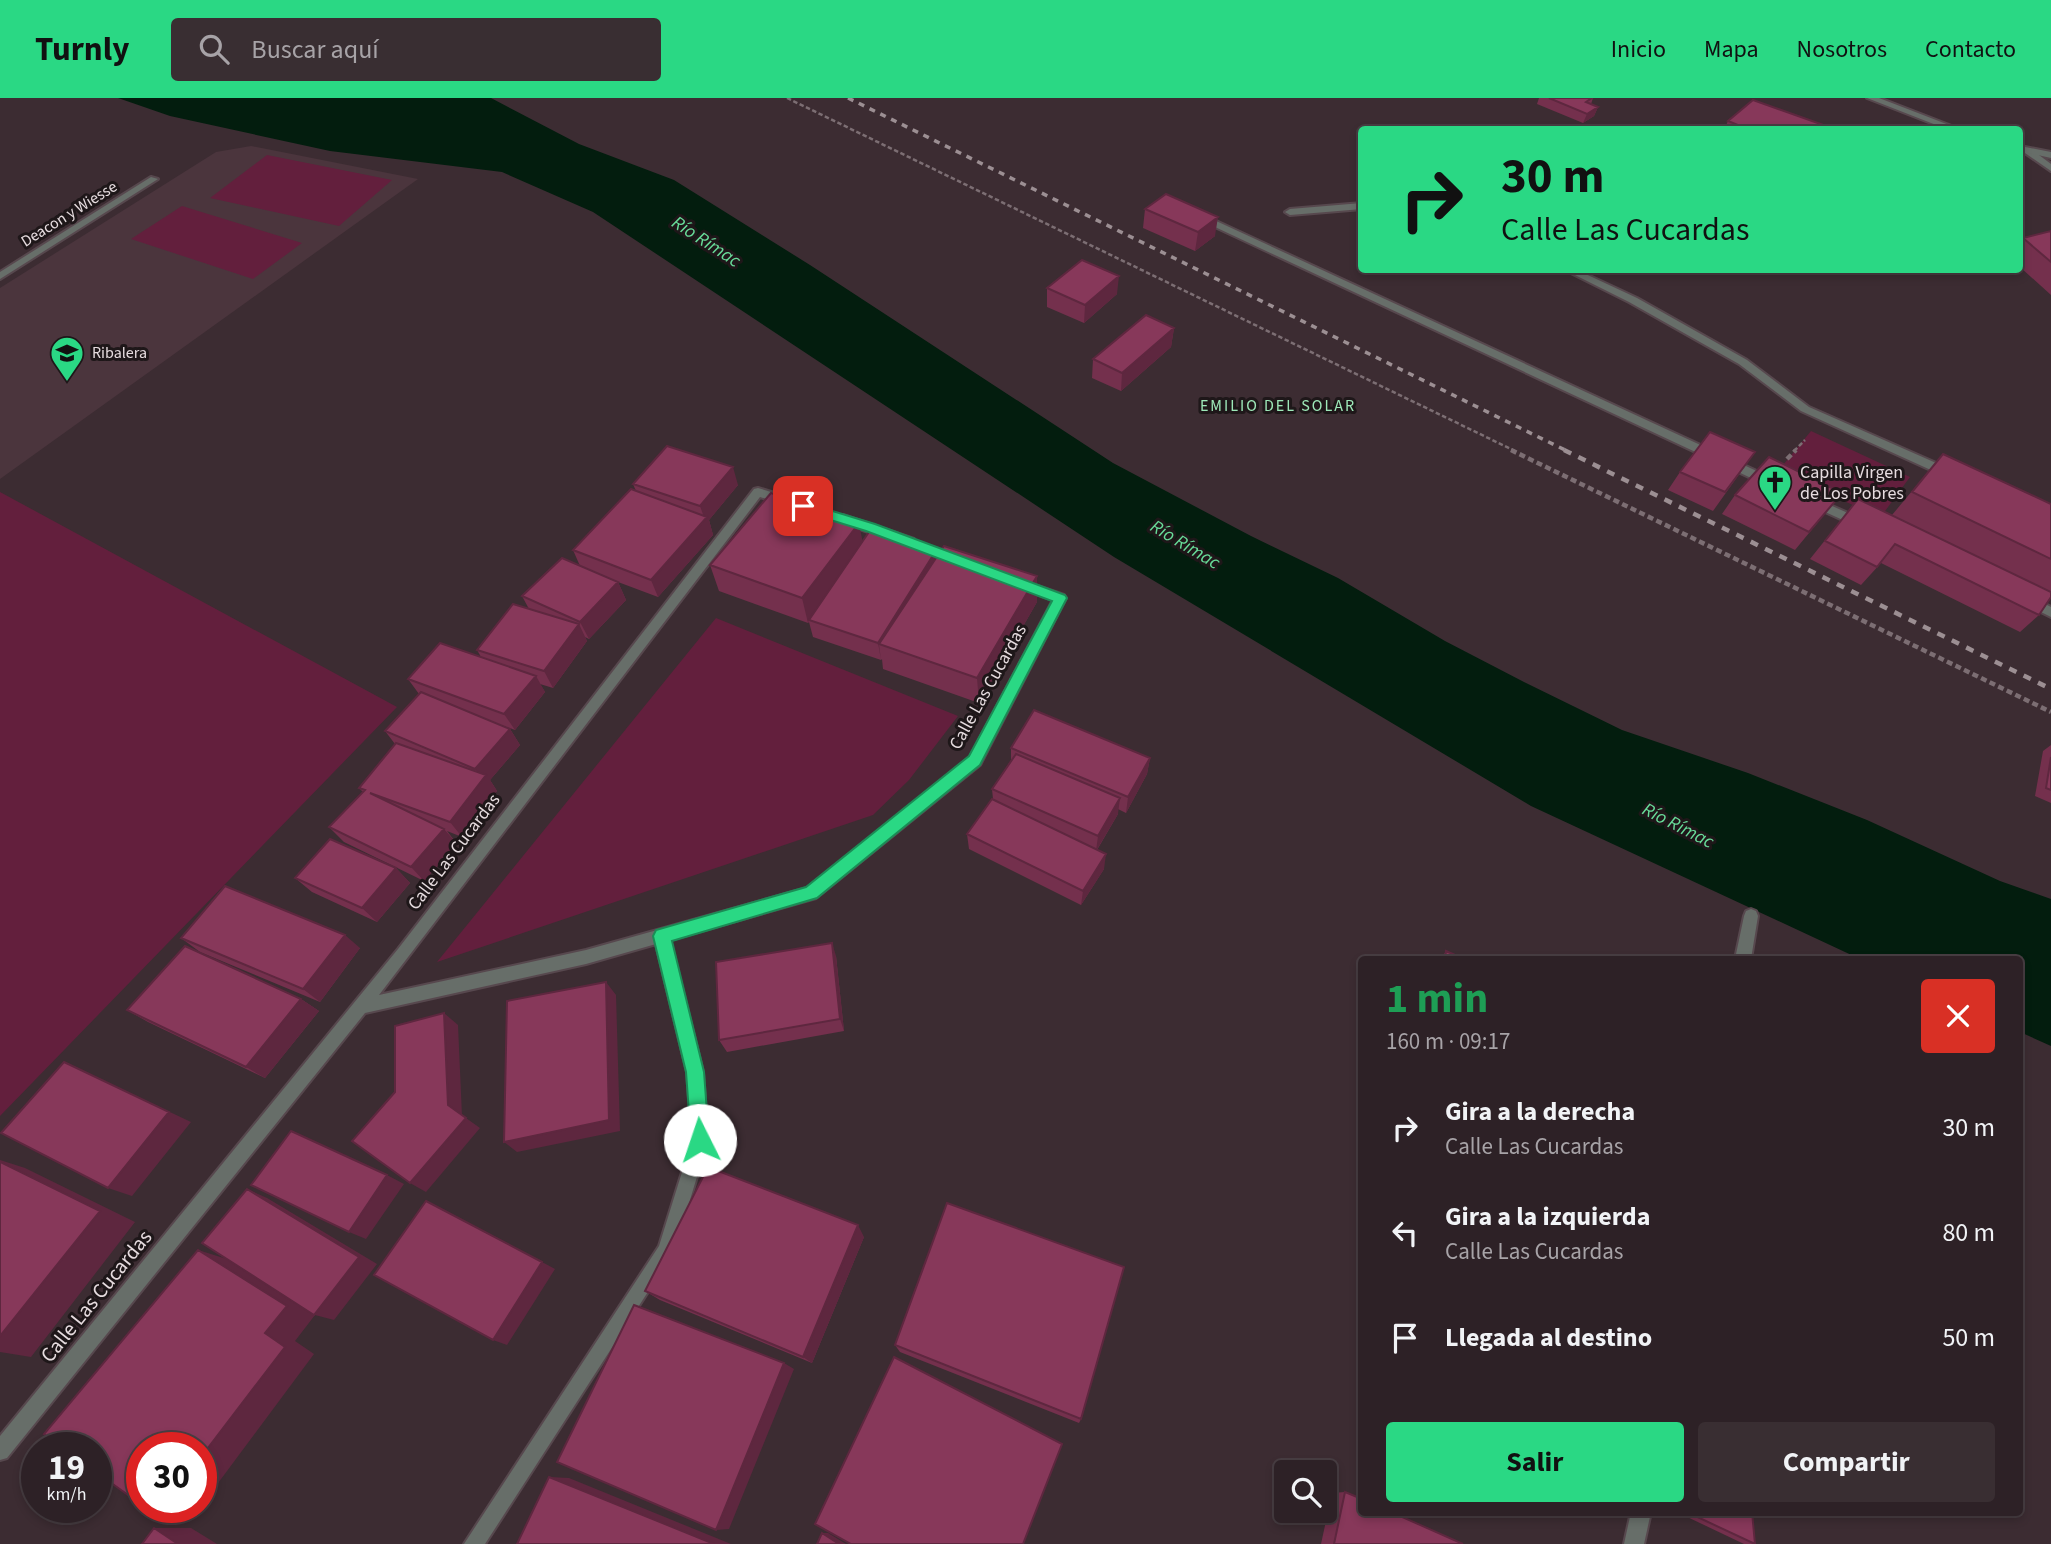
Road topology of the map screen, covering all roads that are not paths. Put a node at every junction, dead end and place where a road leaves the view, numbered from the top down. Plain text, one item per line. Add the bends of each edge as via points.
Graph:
1 (1871, 98) edge
2 (1947, 126) edge
3 (2024, 150) edge
4 (2051, 155) edge
5 (2051, 168) edge
6 (154, 179) dead end
7 (1358, 206) edge
8 (1187, 211) edge
9 (1290, 212) dead end
10 (1576, 273) edge
11 (0, 276) edge
12 (1963, 480) edge
13 (1780, 486) edge
14 (1804, 497) edge
15 (796, 504) edge
16 (833, 516) edge
17 (1878, 532) edge
18 (921, 547) edge
19 (1009, 580) edge
20 (2014, 594) edge
21 (2051, 612) edge
22 (1751, 916) dead end
23 (662, 936) junction
24 (1744, 956) edge
25 (359, 1007) junction
26 (0, 1451) edge
27 (1640, 1516) edge
28 (474, 1544) edge
29 (1634, 1544) edge

1 - 2 street
3 - 4 street
3 - 5 street
6 - 11 street, Deacon y Wiesse
7 - 9 street
8 - 13 street
10 - 12 street via 1743,362 1805,409
14 - 17 street
15 - 25 street, Calle Las Cucardas via 758,492
16 - 18 street
19 - 23 street, Calle Las Cucardas via 1060,598 975,761 811,893
20 - 21 street
22 - 24 street
23 - 25 street, Calle Las Cucardas
23 - 28 street via 695,1072 700,1140 666,1250
25 - 26 street, Calle Las Cucardas
27 - 29 street

